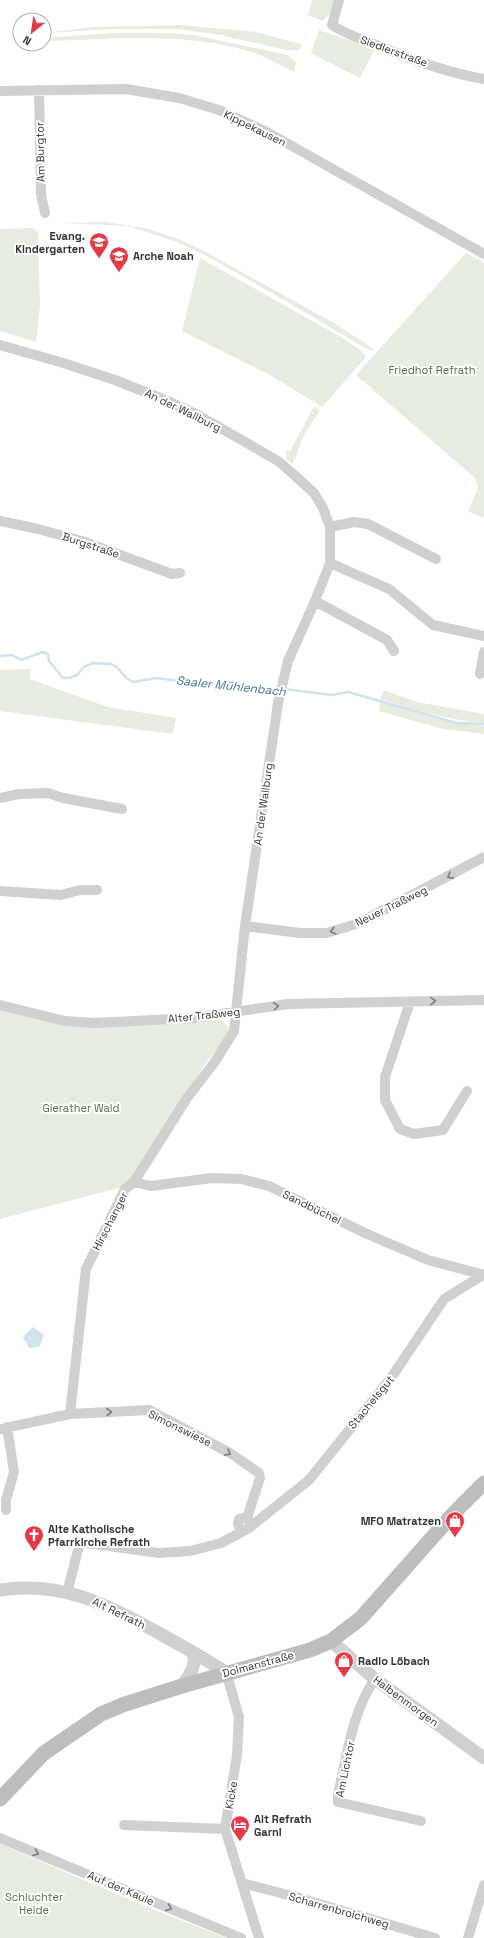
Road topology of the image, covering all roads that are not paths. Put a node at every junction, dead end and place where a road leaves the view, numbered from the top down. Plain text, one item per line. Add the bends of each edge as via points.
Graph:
1 (339, 0) edge
2 (484, 79) edge
3 (39, 90) junction
4 (0, 91) edge
5 (45, 213) dead end
6 (484, 254) edge
7 (0, 345) edge
8 (0, 521) edge
9 (330, 527) junction
10 (436, 559) dead end
11 (330, 563) junction
12 (180, 573) dead end
13 (315, 602) junction
14 (484, 636) edge
15 (394, 651) dead end
16 (484, 652) edge
17 (480, 674) dead end
18 (0, 798) edge
19 (122, 809) dead end
20 (484, 857) edge
21 (97, 890) dead end
22 (0, 891) edge
23 (245, 926) junction
24 (484, 1000) edge
25 (410, 1002) junction
26 (0, 1005) edge
27 (237, 1012) junction
28 (467, 1091) dead end
29 (134, 1182) junction
30 (484, 1275) edge
31 (70, 1414) junction
32 (4, 1428) edge
33 (484, 1483) edge
34 (6, 1510) dead end
35 (250, 1522) junction
36 (0, 1590) edge
37 (67, 1593) junction
38 (331, 1641) junction
39 (193, 1652) junction
40 (226, 1672) junction
41 (375, 1678) junction
42 (182, 1686) junction
43 (484, 1758) edge
44 (0, 1799) edge
45 (422, 1821) dead end
46 (124, 1825) dead end
47 (225, 1829) junction
48 (0, 1838) edge
49 (242, 1883) junction
50 (484, 1885) edge
51 (242, 1938) edge
52 (259, 1938) edge
53 (435, 1938) edge
54 (468, 1938) edge

1 - 2 street, Siedlerstraße via 332,25 341,31 445,70
3 - 4 street, Kippekausen
3 - 5 street, Am Burgtor via 41,195
3 - 6 street, Kippekausen via 126,89 179,98 219,110 278,138
7 - 9 street, An der Wallburg via 115,380 198,415 278,461 314,493
8 - 12 street, Burgstraße via 64,536 172,574
9 - 10 street via 354,522 368,524
9 - 11 street, An der Wallburg
11 - 13 street, An der Wallburg
11 - 14 street via 389,589 433,625
13 - 15 street via 387,640
13 - 23 street, An der Wallburg via 288,661 283,681
16 - 17 street
18 - 19 street via 19,794 48,793
20 -> 23 street, Neuer Traßweg via 359,923 327,933 300,933
21 - 22 street via 80,890 61,895
23 - 27 street, An der Wallburg
25 -> 24 street, Alter Traßweg
27 -> 25 street, Alter Traßweg via 288,1004
25 - 28 street via 385,1077 384,1100 400,1129 414,1134 443,1130
26 - 27 street, Alter Traßweg via 66,1021 95,1023 193,1018
27 - 29 street, Hirschanger via 234,1031 214,1063 187,1098
29 - 30 street, Sandbüchel via 151,1186 212,1178 257,1182 428,1260
29 - 31 street, Hirschanger via 125,1189 86,1269
30 - 35 street, Stachelsgut via 444,1299 390,1378 309,1480
31 - 32 street, Simonswiese
31 -> 35 street, Simonswiese via 149,1410 230,1453 259,1473
32 - 34 street via 14,1472 6,1500
33 - 38 main road, Dolmanstraße via 361,1618
35 - 37 street, Stachelsgut via 242,1532 221,1542 190,1551 159,1553 80,1542
36 - 37 street, Alt Refrath via 28,1587
37 - 39 street, Alt Refrath via 111,1607
38 - 40 main road, Dolmanstraße via 310,1650
38 - 41 street, Halbenmorgen
39 - 40 street, Alt Refrath
39 - 42 street via 193,1669
40 - 42 main road, Dolmanstraße
40 - 47 street, Kicke via 239,1717 239,1741
41 - 43 street, Halbenmorgen
41 - 45 street, Am Lichtor via 357,1716 338,1802
42 - 44 main road, Dolmanstraße via 114,1708 83,1725 44,1753
46 - 47 street
47 - 49 street, Kicke
48 -> 51 street, Auf der Kaule
49 - 52 street, Kicke
49 - 53 street, Scharrenbroichweg
50 - 54 street

